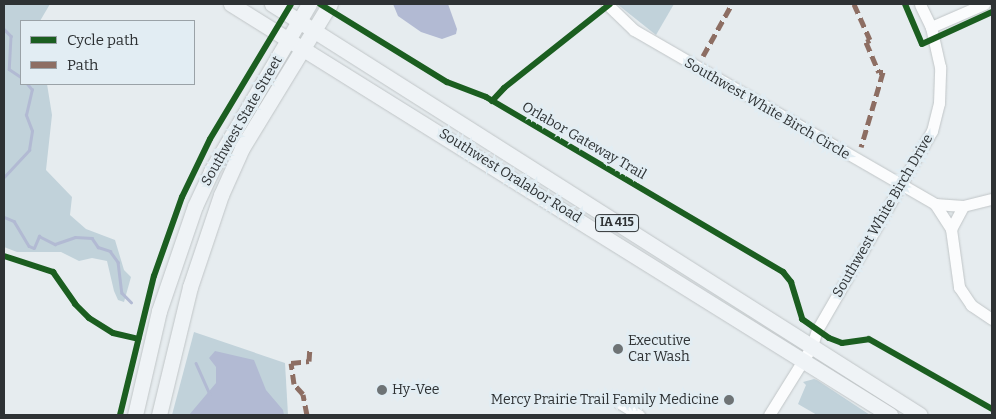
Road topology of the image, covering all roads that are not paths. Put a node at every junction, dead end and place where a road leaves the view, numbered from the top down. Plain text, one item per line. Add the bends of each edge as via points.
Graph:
1 (231, 4) edge
2 (272, 4) edge
3 (309, 4) edge
4 (330, 4) edge
5 (607, 4) edge
6 (920, 4) edge
7 (984, 4) edge
8 (299, 21) junction
9 (931, 27) junction
10 (314, 31) junction
11 (288, 41) junction
12 (302, 50) junction
13 (903, 187) junction
14 (992, 199) edge
15 (935, 204) junction
16 (963, 206) junction
17 (951, 229) junction
18 (992, 319) edge
19 (812, 346) junction
20 (803, 360) junction
21 (618, 402) dead end
22 (135, 415) edge
23 (159, 415) edge
24 (638, 415) edge
25 (768, 415) edge
26 (890, 415) edge
27 (920, 415) edge

1 - 11 main road, Southwest Oralabor Road
2 - 8 main road, Southwest Oralabor Road
3 - 8 main road, Southwest State Street
4 - 10 main road, Southwest State Street
5 - 13 street, Southwest White Birch Circle via 634,30
6 - 9 street, Southwest White Birch Drive
7 - 9 street
8 - 10 main road, Southwest Oralabor Road
8 - 11 main road, Southwest State Street
9 - 13 street, Southwest White Birch Drive via 940,67 939,103 932,131
10 - 12 main road, Southwest State Street
10 - 19 main road, Southwest Oralabor Road / IA 415
11 - 12 main road, Southwest Oralabor Road / IA 415
11 - 22 main road, Southwest State Street via 211,171 195,206 160,311
12 - 20 main road, Southwest Oralabor Road / IA 415 via 508,174
12 - 23 main road, Southwest State Street via 242,148 221,195 190,286
13 - 15 street, Southwest White Birch Circle
13 - 19 street, Southwest White Birch Drive via 817,330
14 - 16 street, Southwest White Birch Circle
15 - 16 street, Southwest White Birch Circle
15 - 17 street, Southwest White Birch Circle
16 - 17 street
17 - 18 street via 959,287 971,305
19 - 20 street, Southwest White Birch Drive
19 - 27 main road, Southwest Oralabor Road / IA 415
20 - 25 street, Southwest White Birch Drive
20 - 26 main road, Southwest Oralabor Road / IA 415
21 - 24 street

